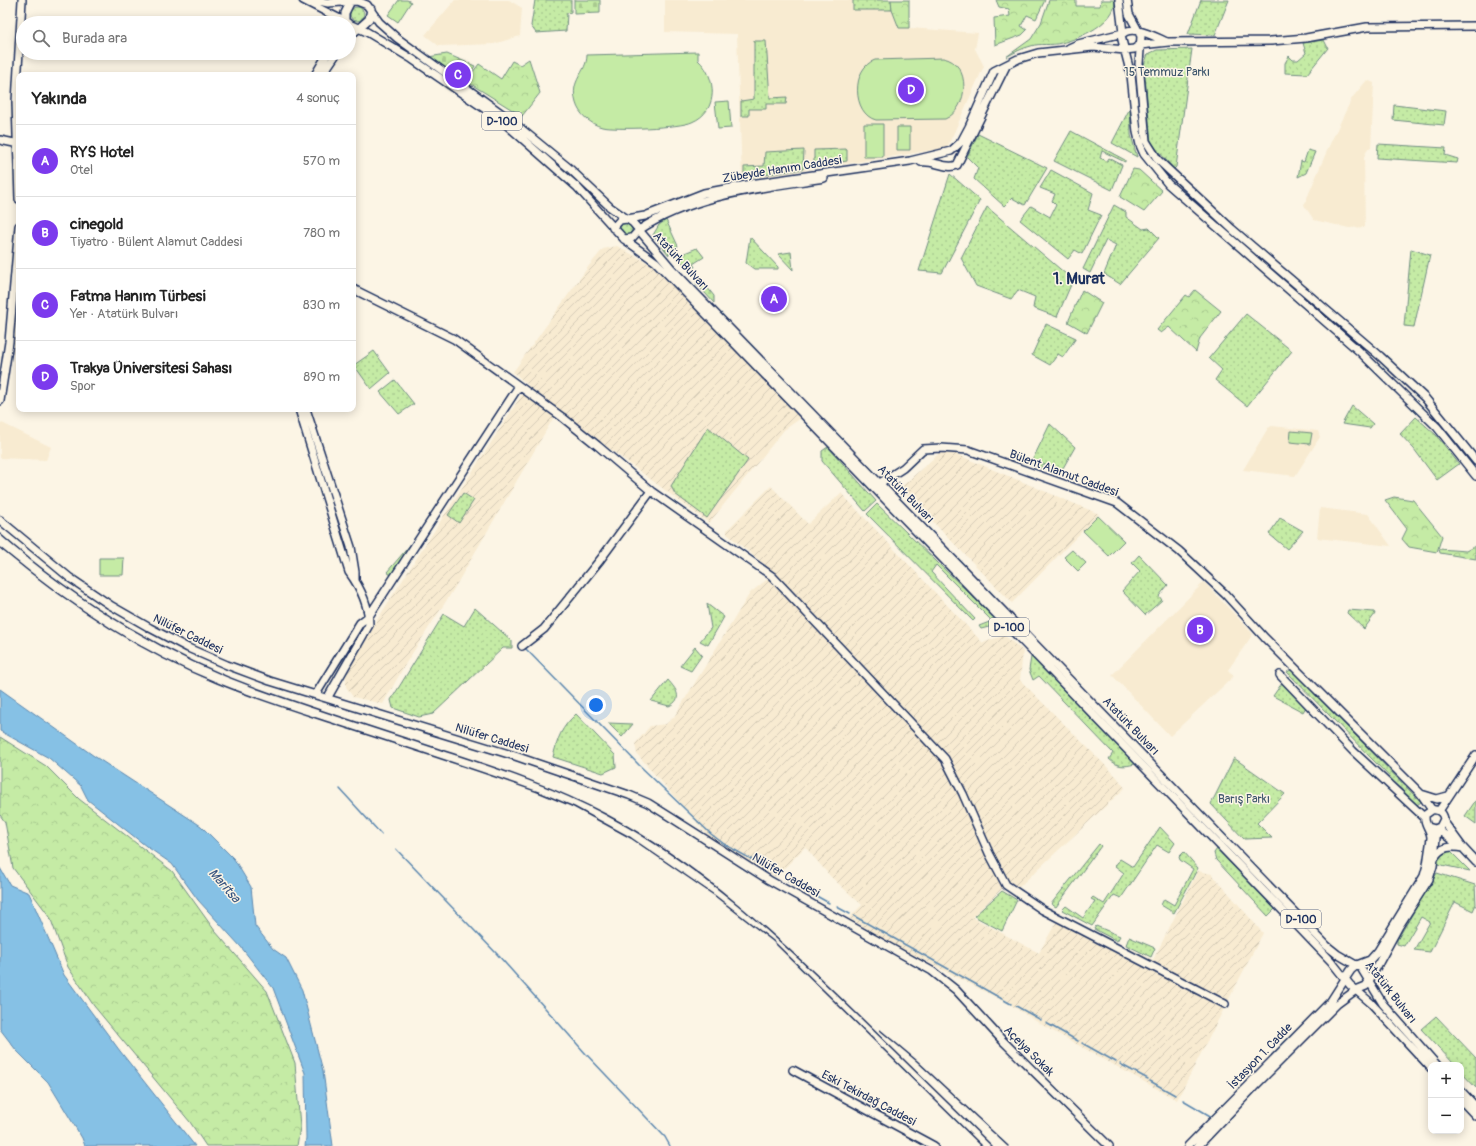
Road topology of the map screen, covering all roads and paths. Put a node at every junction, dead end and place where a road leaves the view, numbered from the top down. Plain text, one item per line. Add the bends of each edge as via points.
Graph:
1 (22, 0) edge
2 (303, 0) edge
3 (315, 0) edge
4 (351, 0) edge
5 (369, 0) edge
6 (1119, 0) edge
7 (1126, 0) edge
8 (371, 9) junction
9 (21, 16) edge
10 (334, 16) edge
11 (346, 16) edge
12 (1476, 26) edge
13 (356, 27) edge
14 (359, 28) junction
15 (356, 31) edge
16 (1138, 31) junction
17 (1123, 33) junction
18 (1169, 42) junction
19 (1140, 45) junction
20 (1067, 49) junction
21 (1125, 50) junction
22 (17, 60) edge
23 (326, 60) edge
24 (330, 60) edge
25 (324, 66) junction
26 (16, 72) edge
27 (318, 72) edge
28 (323, 72) edge
29 (972, 128) junction
30 (0, 140) edge
31 (16, 144) edge
32 (945, 153) junction
33 (943, 165) junction
34 (627, 219) junction
35 (614, 228) junction
36 (639, 230) junction
37 (624, 239) junction
38 (16, 261) edge
39 (356, 290) edge
40 (520, 386) junction
41 (0, 401) edge
42 (300, 412) edge
43 (307, 412) edge
44 (1476, 461) edge
45 (1476, 476) edge
46 (880, 483) junction
47 (651, 491) junction
48 (0, 520) edge
49 (355, 580) junction
50 (369, 616) junction
51 (522, 646) dead end
52 (1280, 675) dead end
53 (316, 694) junction
54 (328, 697) junction
55 (1476, 755) edge
56 (1421, 794) junction
57 (1448, 796) junction
58 (1435, 810) junction
59 (1425, 818) junction
60 (1444, 822) junction
61 (1428, 826) junction
62 (1437, 829) junction
63 (1463, 848) junction
64 (1434, 859) junction
65 (1476, 862) edge
66 (1357, 966) junction
67 (932, 971) joint
68 (1345, 979) junction
69 (1369, 981) junction
70 (1356, 990) junction
71 (1225, 1004) dead end
72 (1434, 1062) edge
73 (1428, 1065) edge
74 (793, 1070) dead end
75 (1464, 1094) edge
76 (1464, 1103) edge
77 (1476, 1107) edge
78 (1476, 1116) edge
79 (934, 1146) edge
80 (1108, 1146) edge
81 (1188, 1146) edge
82 (1198, 1146) edge

1 - 9 main road
2 - 10 main road, Atatürk Bulvarı / D-100
3 - 4 main road via 335,3
4 - 8 main road
4 - 11 main road
5 - 8 main road
6 - 17 main road
7 - 16 main road via 1129,14
8 - 14 main road via 369,19
8 - 34 main road, Atatürk Bulvarı / D-100 via 391,34 508,118
12 - 18 main road via 1367,27 1271,42
13 - 14 main road, Atatürk Bulvarı / D-100
14 - 15 main road
14 - 35 main road, Atatürk Bulvarı / D-100 via 412,59 500,119 572,182
16 - 17 main road via 1131,29
16 - 18 main road
16 - 19 main road via 1142,39
17 - 20 main road
17 - 21 main road via 1121,40
18 - 19 main road
19 - 21 main road
19 - 44 main road via 1138,64 1146,141 1158,160 1232,229 1425,398
20 - 21 main road via 1093,47
20 - 29 main road via 1028,56 1006,66
21 - 45 main road via 1131,75 1140,145 1168,184 1359,351 1437,427
22 - 26 main road
23 - 25 main road
24 - 25 main road
25 - 27 main road
25 - 28 main road
29 - 32 main road via 961,142
29 - 33 main road, Zübeyde Hanım Caddesi via 957,165
30 - 31 main road
32 - 33 main road
32 - 34 main road, Zübeyde Hanım Caddesi via 910,161 704,193 645,216
33 - 36 main road, Zübeyde Hanım Caddesi via 927,161 723,195 664,215
34 - 35 main road via 620,220
34 - 36 main road, Atatürk Bulvarı / D-100
35 - 37 main road, Atatürk Bulvarı / D-100
36 - 37 main road via 632,238
36 - 46 main road, Atatürk Bulvarı / D-100 via 672,269
37 - 68 main road, Atatürk Bulvarı / D-100 via 661,268 1285,913
38 - 41 main road via 9,342
39 - 40 main road via 450,337
40 - 47 main road
40 - 50 main road
42 - 49 main road via 348,572
43 - 49 main road via 351,547
46 - 56 main road, Bülent Alamut Caddesi via 903,468 923,449 968,450 1117,503 1179,551 1225,594
46 - 66 main road, Atatürk Bulvarı / D-100 via 1326,945
47 - 51 main road via 544,629
47 - 71 main road via 772,576 945,759 1006,885 1043,910
48 - 53 main road, Nilüfer Caddesi via 70,578 150,628 227,665
49 - 50 main road
50 - 53 main road via 360,623
50 - 54 main road via 369,625
52 - 59 main road via 1347,746
53 - 54 main road, Nilüfer Caddesi
54 - 67 main road, Nilüfer Caddesi via 589,780 648,803 769,880
55 - 57 main road
56 - 57 main road via 1437,799
56 - 58 main road, Bülent Alamut Caddesi
57 - 58 main road
58 - 59 main road via 1427,813
58 - 60 main road via 1444,816
59 - 61 main road
60 - 62 main road
60 - 63 main road
61 - 62 main road
61 - 66 main road via 1431,838 1424,876 1378,951 1370,960
62 - 63 main road
62 - 64 main road
63 - 64 main road via 1444,848
63 - 65 main road
64 - 69 main road via 1429,879 1399,926
66 - 68 main road
66 - 69 main road, Atatürk Bulvarı / D-100
67 - 80 main road, Açelya Sokak via 956,990
68 - 70 main road, Atatürk Bulvarı / D-100
68 - 81 main road, İstasyon 1. Cadde via 1331,1001
69 - 70 main road via 1366,986
69 - 72 main road, Atatürk Bulvarı / D-100 via 1383,1004
70 - 73 main road, Atatürk Bulvarı / D-100
70 - 82 main road, İstasyon 1. Cadde via 1335,1007
74 - 79 main road, Eski Tekirdağ Caddesi
75 - 77 main road
76 - 78 main road

